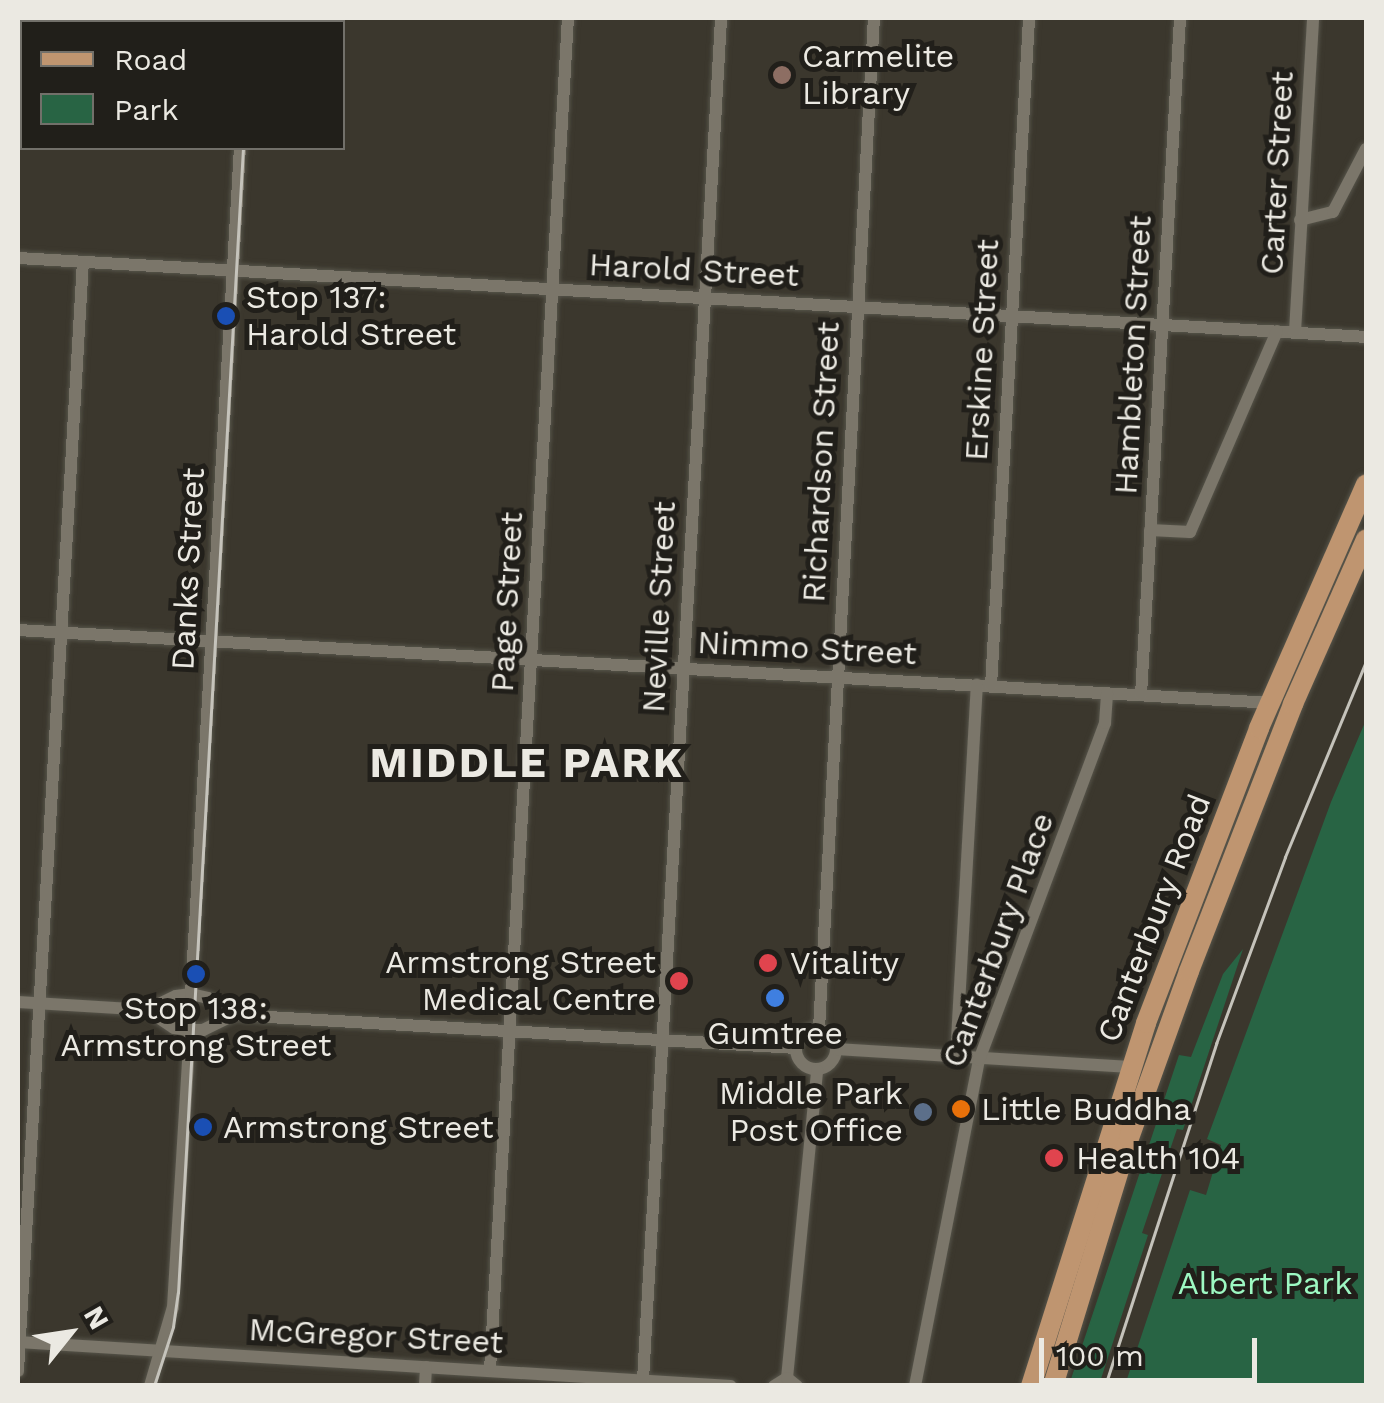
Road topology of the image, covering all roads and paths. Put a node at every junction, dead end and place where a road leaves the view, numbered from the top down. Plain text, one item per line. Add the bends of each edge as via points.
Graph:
1 (568, 18) edge
2 (720, 18) edge
3 (874, 18) edge
4 (1028, 18) edge
5 (1180, 18) edge
6 (1313, 18) edge
7 (1366, 149) edge
8 (240, 150) edge
9 (1300, 220) junction
10 (18, 258) edge
11 (83, 262) junction
12 (232, 271) junction
13 (552, 289) junction
14 (704, 301) junction
15 (858, 306) junction
16 (1010, 317) junction
17 (1163, 324) junction
18 (1277, 332) junction
19 (1295, 332) junction
20 (1366, 336) edge
21 (1366, 484) edge
22 (1150, 530) junction
23 (1366, 540) edge
24 (18, 630) edge
25 (61, 632) junction
26 (211, 641) junction
27 (531, 660) junction
28 (684, 668) junction
29 (836, 677) junction
30 (984, 686) junction
31 (1107, 693) junction
32 (1140, 695) junction
33 (1270, 703) junction
34 (1293, 704) junction
35 (191, 994) junction
36 (171, 999) junction
37 (18, 1002) edge
38 (212, 1002) junction
39 (39, 1004) junction
40 (147, 1010) junction
41 (234, 1015) junction
42 (171, 1026) junction
43 (209, 1027) junction
44 (819, 1029) junction
45 (190, 1030) junction
46 (510, 1030) junction
47 (662, 1040) junction
48 (796, 1048) junction
49 (836, 1049) junction
50 (956, 1058) junction
51 (979, 1060) junction
52 (1130, 1067) junction
53 (817, 1070) junction
54 (18, 1342) edge
55 (160, 1350) junction
56 (426, 1367) junction
57 (490, 1370) junction
58 (18, 1371) edge
59 (643, 1380) junction
60 (621, 1382) edge
61 (792, 1382) edge
62 (150, 1386) edge
63 (425, 1386) edge
64 (732, 1386) edge
65 (774, 1386) edge
66 (915, 1386) edge
67 (1031, 1386) edge
68 (1053, 1386) edge

1 - 13 street, Page Street
2 - 14 street, Neville Street
3 - 15 street, Richardson Street
4 - 16 street, Erskine Street
5 - 17 street, Hambleton Street
6 - 9 street, Carter Street
7 - 9 street via 1333,212
8 - 12 street, Danks Street
9 - 19 street, Carter Street
10 - 11 street, Harold Street
11 - 12 street, Harold Street
11 - 25 street
12 - 13 street, Harold Street
12 - 26 street, Danks Street
13 - 14 street, Harold Street
13 - 27 street, Page Street
14 - 15 street, Harold Street
14 - 28 street, Neville Street
15 - 16 street, Harold Street
15 - 29 street, Richardson Street
16 - 17 street, Harold Street
16 - 30 street, Erskine Street
17 - 18 street, Harold Street
17 - 22 street, Hambleton Street
18 - 19 street, Harold Street
18 - 22 street via 1190,532
19 - 20 street, Harold Street
21 - 33 main road, Canterbury Road
22 - 32 street, Hambleton Street
23 - 34 main road, Canterbury Road
24 - 25 street, Nimmo Street
25 - 26 street, Nimmo Street
25 - 39 street
26 - 27 street, Nimmo Street
26 - 35 street, Danks Street
27 - 28 street, Nimmo Street
27 - 46 street, Page Street
28 - 29 street, Nimmo Street
28 - 47 street, Neville Street
29 - 30 street, Nimmo Street
29 - 44 street, Richardson Street
30 - 31 street, Nimmo Street
30 - 50 street, Erskine Street
31 - 32 street, Nimmo Street
31 - 51 street, Canterbury Place via 1105,723
32 - 33 street, Nimmo Street
33 - 34 street, Nimmo Street
33 - 52 main road, Canterbury Road
34 - 68 main road, Canterbury Road via 1148,1081
35 - 36 street
35 - 38 street
36 - 40 street
36 - 42 street
37 - 39 street
38 - 41 street
38 - 43 street
39 - 40 street
39 - 54 street
40 - 42 street
41 - 43 street
41 - 46 street
42 - 45 street
43 - 45 street
44 - 48 street via 801,1036
44 - 49 street
45 - 55 street via 174,1293
46 - 47 street
46 - 57 street, Page Street
47 - 48 street
47 - 59 street, Neville Street
48 - 53 street via 799,1061
49 - 50 street
49 - 53 street via 829,1065
50 - 51 street
51 - 52 street
51 - 66 street, Canterbury Place
52 - 67 main road, Canterbury Road
53 - 61 street
54 - 55 street, McGregor Street
54 - 58 street
55 - 56 street, McGregor Street
55 - 62 street
56 - 57 street, McGregor Street
56 - 63 street
57 - 60 street, McGregor Street
59 - 60 street, McGregor Street
59 - 64 street, McGregor Street
61 - 65 street

